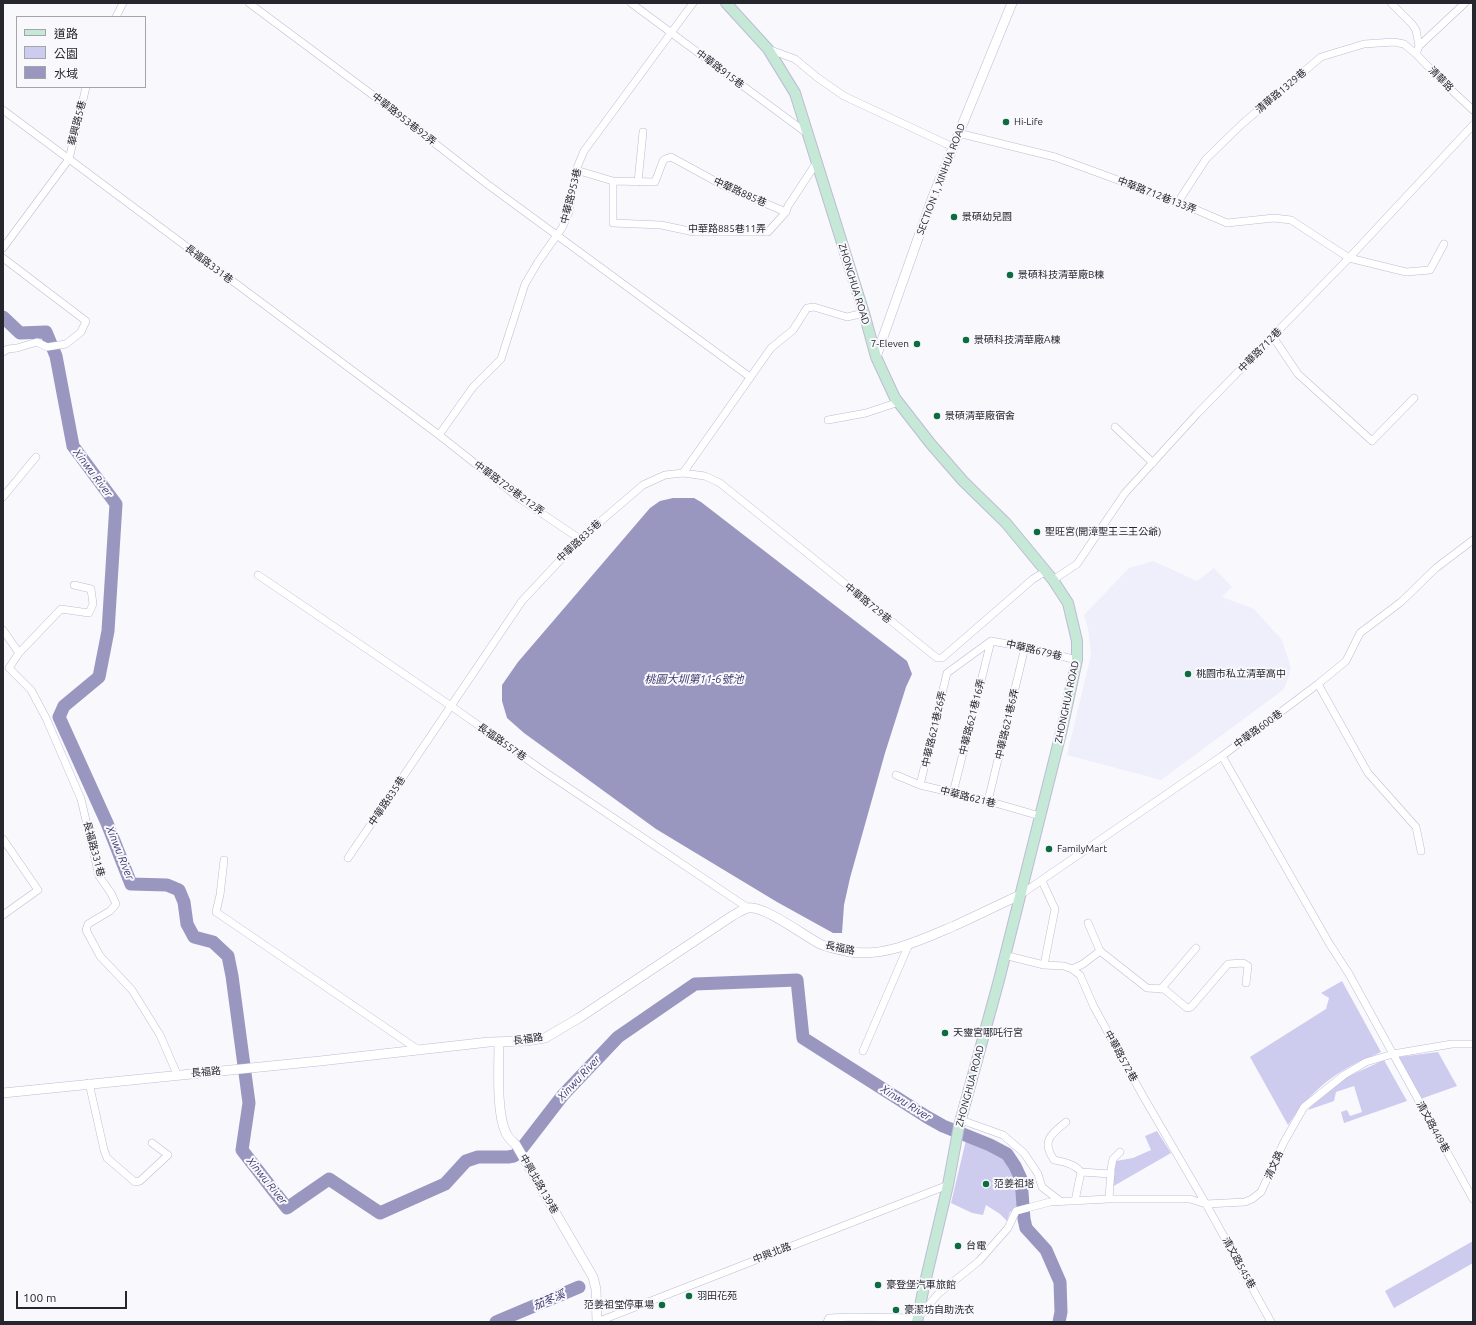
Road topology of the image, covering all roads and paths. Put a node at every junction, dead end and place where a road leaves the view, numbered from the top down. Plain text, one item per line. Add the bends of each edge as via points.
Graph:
1 (123, 3) edge
2 (250, 3) edge
3 (631, 3) edge
4 (693, 3) edge
5 (726, 3) edge
6 (1012, 3) edge
7 (1391, 3) edge
8 (1466, 3) edge
9 (116, 16) edge
10 (671, 33) junction
11 (1419, 46) junction
12 (768, 49) junction
13 (1416, 54) junction
14 (86, 88) edge
15 (3, 110) edge
16 (1473, 110) edge
17 (1473, 124) edge
18 (643, 132) dead end
19 (958, 133) junction
20 (809, 136) junction
21 (953, 147) junction
22 (68, 159) junction
23 (817, 162) junction
24 (576, 170) junction
25 (613, 181) junction
26 (638, 182) junction
27 (1178, 202) junction
28 (786, 212) junction
29 (557, 235) junction
30 (1444, 244) dead end
31 (3, 248) edge
32 (3, 258) edge
33 (1349, 258) junction
34 (864, 313) junction
35 (1273, 337) junction
36 (3, 352) edge
37 (876, 357) junction
38 (750, 378) junction
39 (1414, 398) dead end
40 (899, 402) junction
41 (828, 420) dead end
42 (1115, 427) dead end
43 (439, 435) junction
44 (36, 457) dead end
45 (1153, 463) junction
46 (683, 473) junction
47 (3, 497) edge
48 (580, 539) junction
49 (1473, 540) edge
50 (1046, 571) junction
51 (258, 575) dead end
52 (1053, 580) junction
53 (74, 585) dead end
54 (3, 630) edge
55 (991, 641) junction
56 (1025, 647) junction
57 (19, 653) junction
58 (1076, 660) junction
59 (6, 669) edge
60 (1318, 684) junction
61 (451, 706) junction
62 (1222, 756) junction
63 (896, 775) dead end
64 (920, 785) junction
65 (953, 793) junction
66 (988, 802) junction
67 (1040, 816) junction
68 (3, 839) edge
69 (1422, 851) dead end
70 (348, 858) dead end
71 (224, 860) dead end
72 (1042, 881) junction
73 (1020, 895) junction
74 (748, 908) junction
75 (3, 915) edge
76 (1088, 923) dead end
77 (909, 944) junction
78 (1196, 948) dead end
79 (1100, 951) junction
80 (1004, 955) junction
81 (1044, 965) junction
82 (1072, 969) junction
83 (1246, 983) dead end
84 (1161, 989) junction
85 (499, 1042) junction
86 (1473, 1044) edge
87 (417, 1049) junction
88 (863, 1051) dead end
89 (1393, 1054) junction
90 (177, 1074) junction
91 (89, 1083) junction
92 (3, 1093) edge
93 (1066, 1122) dead end
94 (960, 1123) junction
95 (152, 1143) dead end
96 (1120, 1152) dead end
97 (1081, 1172) junction
98 (1111, 1174) junction
99 (948, 1185) junction
100 (1109, 1199) junction
101 (1473, 1199) edge
102 (1075, 1200) junction
103 (1060, 1201) junction
104 (1206, 1204) junction
105 (828, 1320) edge
106 (917, 1320) edge
107 (597, 1322) edge
108 (1271, 1322) edge

1 - 9 street
2 - 29 street, 中華路953巷92弄
3 - 10 street, 中華路915巷
4 - 10 street, 中華路953巷
5 - 12 main road, ZHONGHUA ROAD
6 - 19 street, SECTION 1, XINHUA ROAD
7 - 11 street via 1416,30
8 - 11 street
10 - 20 street, 中華路915巷
10 - 24 street, 中華路953巷 via 584,151
11 - 13 street
12 - 20 main road, ZHONGHUA ROAD via 795,92
12 - 21 street via 795,59 844,96
13 - 16 street, 清華路
13 - 27 street, 清華路1329巷 via 1404,44 1394,42 1364,44 1321,57 1242,124 1206,159
14 - 22 street, 華興路5巷
15 - 22 street, 長福路331巷
17 - 33 street, 中華路712巷
18 - 26 street
19 - 21 street, SECTION 1, XINHUA ROAD
19 - 27 street, 中華路712巷133弄 via 1055,157
20 - 23 main road, ZHONGHUA ROAD
21 - 37 street, SECTION 1, XINHUA ROAD
22 - 31 street
22 - 43 street, 長福路331巷
23 - 28 street
23 - 34 main road, ZHONGHUA ROAD
24 - 25 street
24 - 29 street, 中華路953巷 via 569,212
25 - 26 street
25 - 28 street, 中華路885巷11弄 via 613,223 661,225 694,232 768,232
26 - 28 street, 中華路885巷 via 655,182 663,161 671,158 726,187
27 - 33 street, 中華路712巷133弄 via 1226,223 1274,218 1291,220
29 - 38 street, 中華路953巷92弄
29 - 43 street, 中華路953巷 via 525,284 501,359 473,387
30 - 33 street, 中華路712巷133弄 via 1430,270 1406,272
32 - 36 street via 86,321 81,332 66,344 50,347 36,342 8,348
33 - 35 street, 中華路712巷
34 - 37 main road, ZHONGHUA ROAD
34 - 38 street via 847,317 814,307 807,308 793,330 771,348
35 - 39 street via 1298,374 1372,441
35 - 45 street, 中華路712巷
37 - 40 main road, ZHONGHUA ROAD
38 - 46 street
40 - 41 street via 866,413
40 - 50 main road, ZHONGHUA ROAD via 963,481 1006,523
42 - 45 street
43 - 48 street, 中華路729巷212弄 via 519,498
44 - 47 street
45 - 52 street, 中華路712巷 via 1125,493 1077,564
46 - 48 street, 中華路835巷 via 665,475 643,485
46 - 50 street, 中華路729巷 via 705,476 720,483 937,658 942,658 1033,579
48 - 61 street, 中華路835巷 via 518,606
49 - 60 street, 中華路600巷 via 1436,568 1401,602 1360,633 1346,661
50 - 52 main road, ZHONGHUA ROAD
51 - 61 street, 長福路557巷
52 - 58 main road, ZHONGHUA ROAD via 1068,603 1077,642
53 - 57 street, 長福路331巷 via 91,589 93,604 89,614 61,609
54 - 57 street
55 - 56 street, 中華路679巷
55 - 64 street, 中華路621巷26弄 via 947,673
55 - 65 street, 中華路621巷16弄
56 - 58 street, 中華路679巷
56 - 66 street, 中華路621巷6弄
57 - 59 street, 長福路331巷
58 - 67 main road, ZHONGHUA ROAD
59 - 90 street, 長福路331巷 via 31,690 46,718 81,799 99,876 116,904 110,911 88,924 86,930 100,956 132,990 160,1034
60 - 62 street, 中華路600巷
60 - 69 street via 1368,773 1416,827
61 - 70 street, 中華路835巷
61 - 74 street, 長福路557巷 via 544,772
62 - 72 street, 中華路600巷
62 - 89 street, 清文路449巷
63 - 64 street, 中華路621巷
64 - 65 street, 中華路621巷
65 - 66 street, 中華路621巷
66 - 67 street, 中華路621巷
67 - 73 main road, ZHONGHUA ROAD
68 - 75 street via 38,890
71 - 87 street via 216,912
72 - 73 street, 中華路600巷
72 - 81 street via 1055,909
73 - 77 street, 長福路
73 - 80 main road, ZHONGHUA ROAD
74 - 77 street, 長福路 via 768,913 822,945 850,952 873,953
74 - 85 street, 長福路 via 560,1030 545,1038
76 - 79 street
77 - 88 street
78 - 84 street
79 - 82 street
79 - 84 street via 1147,988
80 - 81 street
80 - 94 main road, ZHONGHUA ROAD
81 - 82 street
82 - 104 street, 中華路572巷 via 1080,975 1094,1007
83 - 84 street via 1248,966 1243,963 1228,964 1192,1007 1187,1008 1168,991
85 - 87 street, 長福路
85 - 107 street, 中興北路139巷 via 500,1102 506,1134 516,1145 593,1277
86 - 89 street, 清文路 via 1452,1044
87 - 90 street, 長福路
89 - 101 street, 清文路449巷
89 - 104 street, 清文路 via 1366,1062 1344,1075 1304,1108 1257,1196 1245,1202
90 - 91 street, 長福路
91 - 92 street, 長福路
91 - 95 street via 107,1158 135,1182 140,1181 168,1155
93 - 97 street via 1052,1133 1048,1148 1054,1160 1068,1163
94 - 99 main road, ZHONGHUA ROAD
94 - 103 street via 1003,1135 1024,1153 1038,1174 1042,1187
96 - 98 street via 1114,1159
97 - 98 street
97 - 102 street
98 - 100 street
99 - 106 main road, ZHONGHUA ROAD
99 - 107 street, 中興北路
100 - 102 street, 清文路
100 - 104 street, 清文路 via 1190,1199
102 - 103 street, 清文路
103 - 106 street, 清文路 via 1016,1211 1008,1228 979,1261 938,1294
104 - 108 street, 清文路545巷
105 - 106 street via 853,1317

